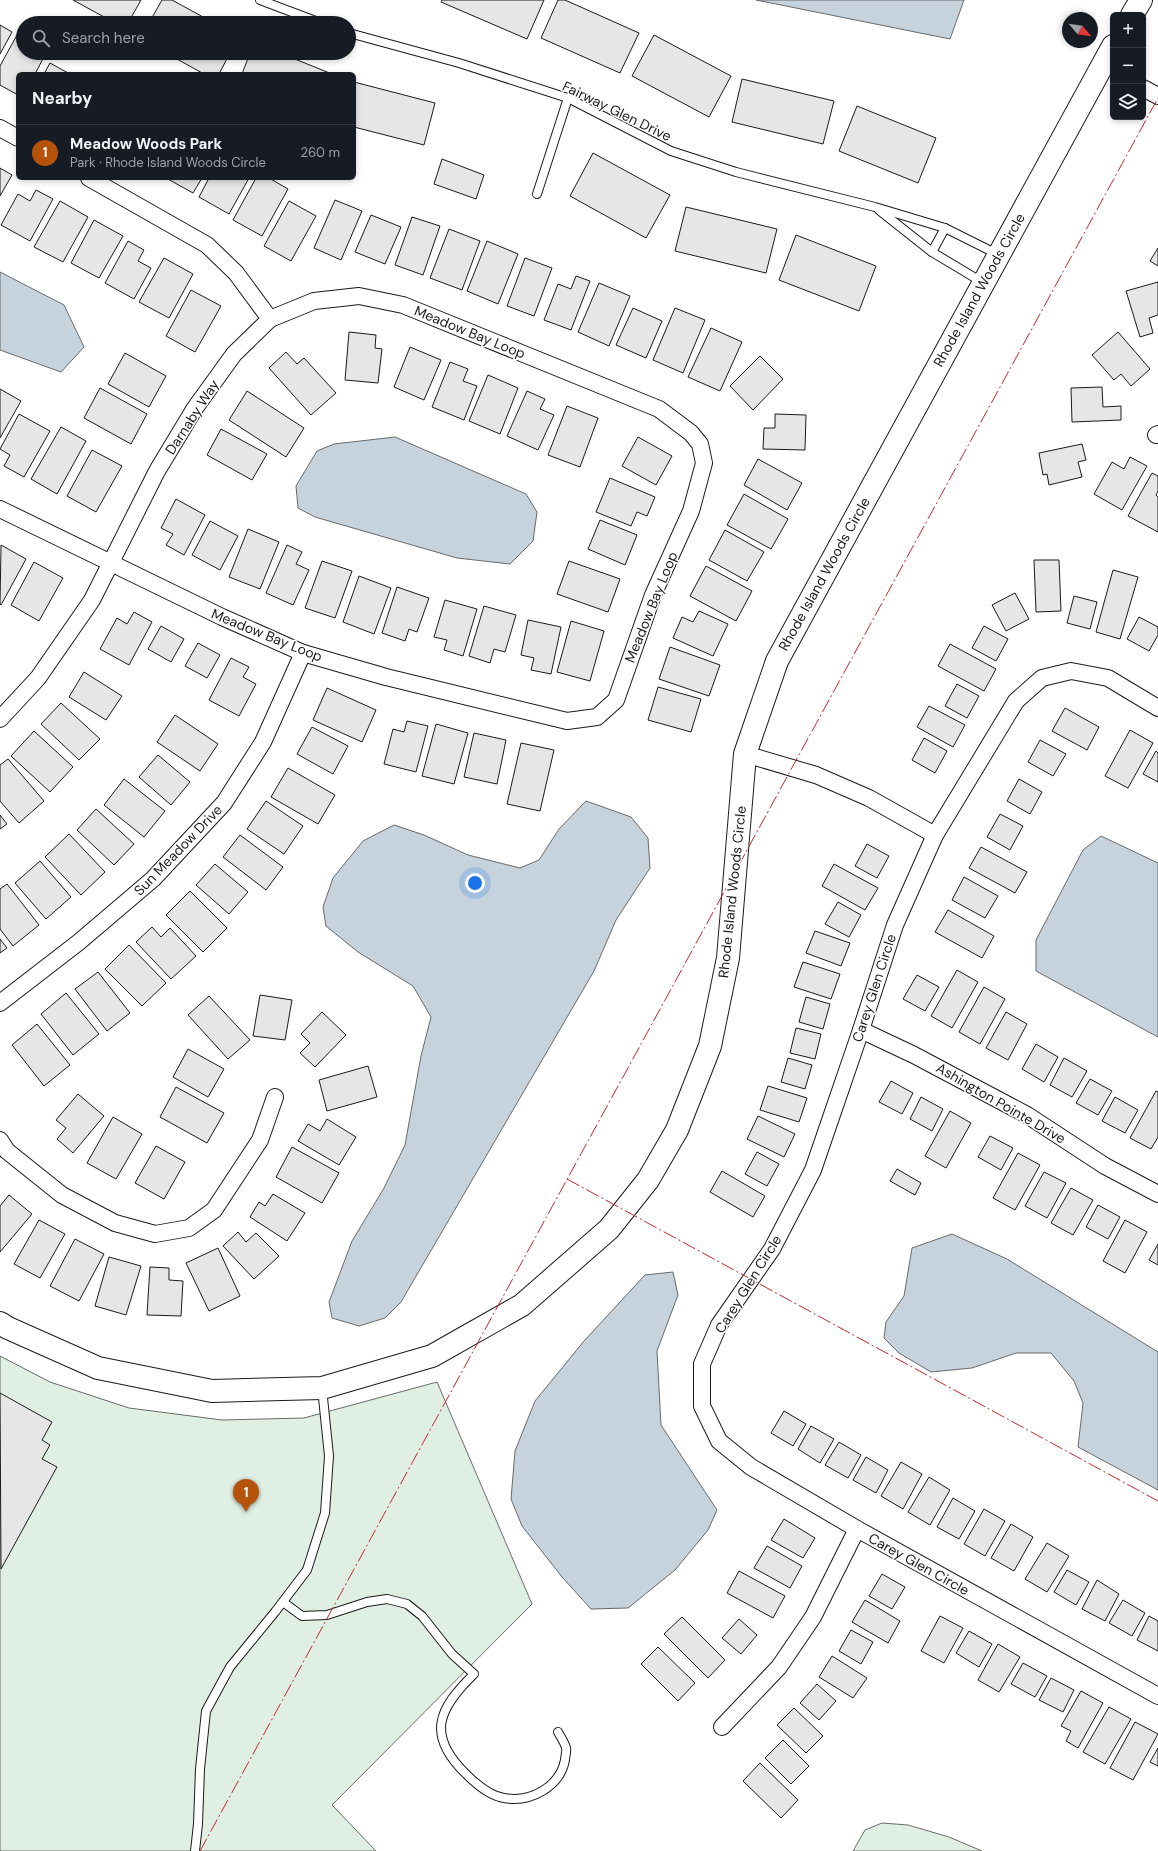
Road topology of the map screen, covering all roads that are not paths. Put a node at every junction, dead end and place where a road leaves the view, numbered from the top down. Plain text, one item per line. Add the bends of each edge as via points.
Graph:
1 (260, 0) edge
2 (1141, 0) edge
3 (1134, 12) edge
4 (302, 16) edge
5 (356, 35) edge
6 (1112, 48) edge
7 (1107, 69) edge
8 (1146, 90) edge
9 (1158, 96) edge
10 (568, 98) junction
11 (0, 128) edge
12 (16, 137) edge
13 (93, 180) edge
14 (537, 194) dead end
15 (875, 207) junction
16 (945, 228) junction
17 (932, 252) junction
18 (999, 255) junction
19 (983, 282) junction
20 (270, 319) junction
21 (0, 509) edge
22 (110, 563) junction
23 (303, 653) junction
24 (1158, 708) edge
25 (0, 719) edge
26 (745, 754) junction
27 (935, 835) junction
28 (0, 1003) edge
29 (861, 1030) junction
30 (275, 1097) dead end
31 (0, 1140) edge
32 (1158, 1194) edge
33 (0, 1323) edge
34 (322, 1388) junction
35 (857, 1529) junction
36 (283, 1602) junction
37 (1158, 1696) edge
38 (722, 1727) dead end
39 (558, 1732) dead end
40 (195, 1851) edge

1 - 4 lane
2 - 3 street
5 - 10 lane, Fairway Glen Drive
6 - 7 street, Rhode Island Woods Circle
7 - 18 street, Rhode Island Woods Circle
8 - 9 street
10 - 14 lane
10 - 15 lane, Fairway Glen Drive via 671,151 736,172
11 - 12 street
13 - 20 street via 207,245 236,274
15 - 16 lane, Fairway Glen Drive
15 - 17 lane, Fairway Glen Drive
16 - 17 lane
16 - 18 lane, Fairway Glen Drive
17 - 19 lane, Fairway Glen Drive
18 - 19 street, Rhode Island Woods Circle
19 - 26 street, Rhode Island Woods Circle via 776,661
20 - 22 street, Darnaby Way via 234,354 195,408 157,471
20 - 23 street, Meadow Bay Loop via 314,301 359,296 403,305 659,409 691,433 700,444 704,462 691,511 653,595 616,700 597,718 567,721 386,677
21 - 22 street, Meadow Bay Loop
22 - 23 street, Meadow Bay Loop
22 - 25 street, Darnaby Way via 92,600 38,678
23 - 28 street, Sun Meadow Drive via 263,742 224,803 153,879 79,942
24 - 27 street, Carey Glen Circle via 1108,678 1071,671 1042,678 1016,701
26 - 27 street via 816,775 869,798
26 - 34 street, Rhode Island Woods Circle via 728,958 710,1046 677,1130 648,1180 609,1229 522,1306 432,1356
27 - 29 street, Carey Glen Circle via 895,925
29 - 32 street, Ashington Pointe Drive via 1027,1115 1105,1166
29 - 35 street, Carey Glen Circle via 813,1170 772,1249 719,1325 702,1364 702,1406 719,1441 751,1467
30 - 31 street via 260,1140 214,1210 188,1228 155,1234 115,1223 62,1195 7,1150
33 - 34 street, Rhode Island Woods Circle via 98,1368 212,1391
34 - 36 lane via 329,1456 325,1513 307,1570
35 - 37 street, Carey Glen Circle
35 - 38 street via 808,1624 778,1667
36 - 39 lane via 302,1616 327,1615 367,1602 386,1599 406,1604 422,1616 452,1654 474,1674 456,1691 443,1712 440,1727 453,1762 488,1792 504,1798 521,1799 540,1793 557,1779 564,1765 566,1748
36 - 40 lane via 230,1667 206,1712

